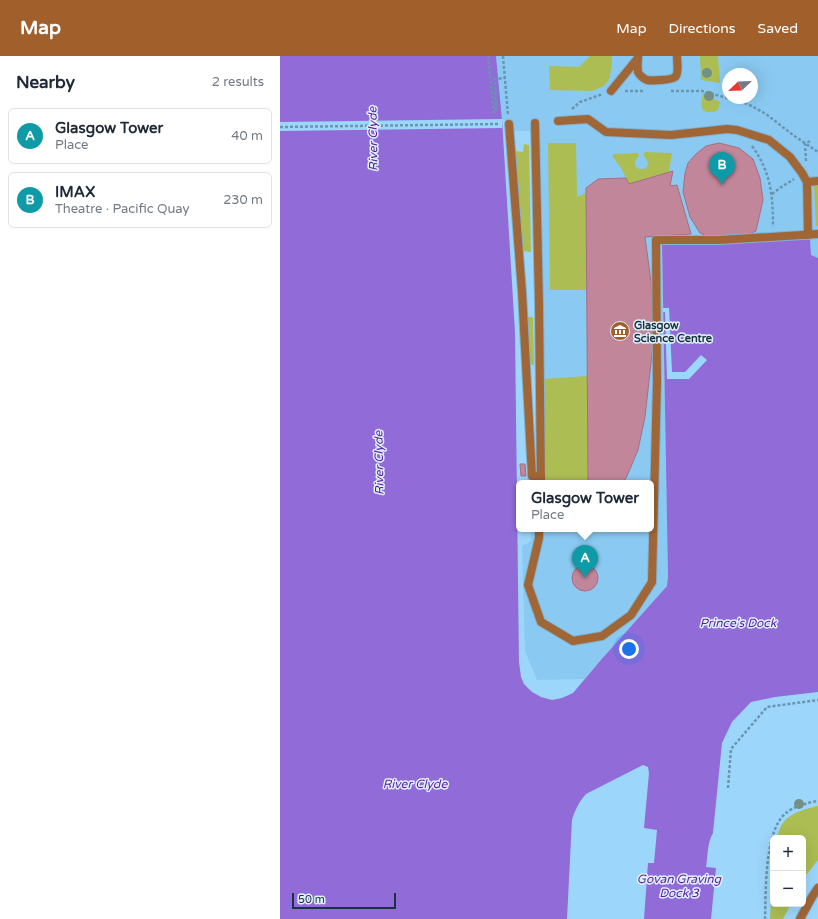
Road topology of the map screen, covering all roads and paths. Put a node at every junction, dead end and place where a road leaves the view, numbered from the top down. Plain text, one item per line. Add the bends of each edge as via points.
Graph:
1 (488, 56) edge
2 (503, 56) edge
3 (677, 56) edge
4 (638, 57) edge
5 (505, 78) junction
6 (611, 91) junction
7 (650, 91) dead end
8 (670, 91) dead end
9 (558, 121) joint
10 (535, 123) dead end
11 (506, 124) junction
12 (280, 127) edge
13 (741, 131) junction
14 (818, 152) edge
15 (802, 173) junction
16 (807, 182) junction
17 (818, 182) edge
18 (772, 194) junction
19 (818, 234) edge
20 (808, 235) junction
21 (773, 237) junction
22 (541, 480) edge
23 (654, 480) edge
24 (539, 532) edge
25 (652, 532) edge
26 (818, 700) edge
27 (728, 788) dead end
28 (818, 801) edge
29 (818, 888) edge
30 (765, 919) edge
31 (800, 919) edge

1 - 5 path via 494,112 494,79
2 - 5 path
3 - 4 street via 675,78 647,80 638,72
4 - 6 street
5 - 11 path
6 - 7 path
6 - 9 path via 580,102
8 - 14 path via 702,91 748,104
9 - 13 street via 588,119 606,132 612,133 671,135 727,129
10 - 22 street
11 - 12 path
11 - 22 street via 522,292 532,476
13 - 15 street via 769,140 790,157
13 - 18 path via 766,170
15 - 16 street
15 - 18 path
16 - 17 street
16 - 20 street
18 - 21 path
19 - 20 street
20 - 21 street
21 - 23 street via 656,240 657,382
24 - 25 street via 528,585 542,622 573,641 602,636 630,615 652,582
26 - 27 path via 767,707 731,749
28 - 30 path via 786,812 778,823 768,864
29 - 31 street

